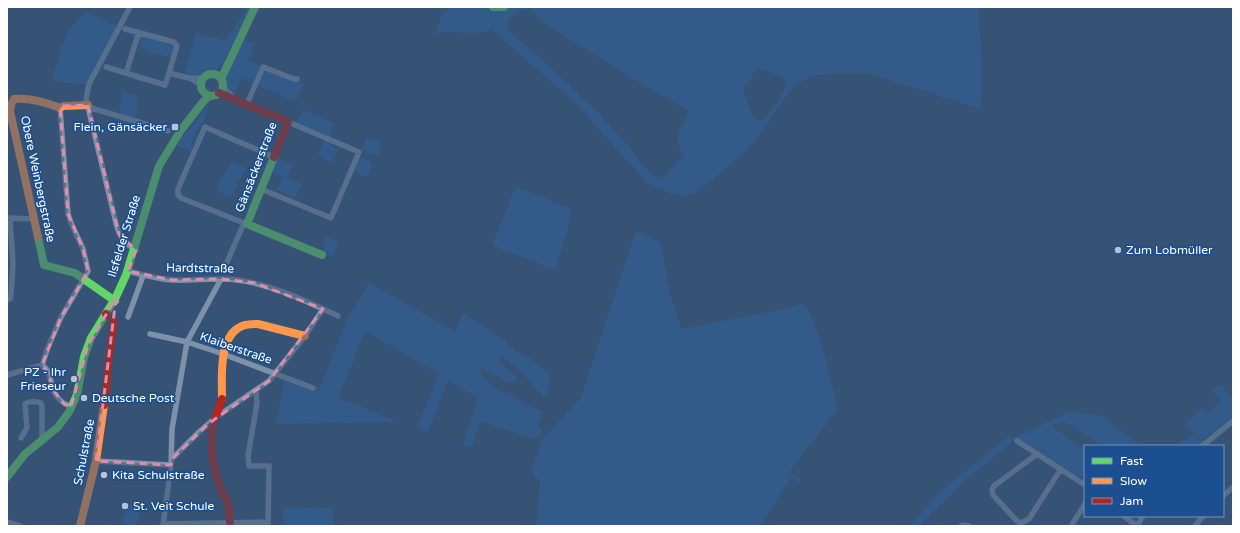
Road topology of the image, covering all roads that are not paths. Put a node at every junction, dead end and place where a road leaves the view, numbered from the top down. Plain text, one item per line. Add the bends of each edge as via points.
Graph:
1 (130, 7) edge
2 (255, 7) edge
3 (493, 7) edge
4 (504, 7) edge
5 (122, 28) junction
6 (139, 32) junction
7 (106, 67) dead end
8 (126, 73) junction
9 (169, 73) junction
10 (218, 77) junction
11 (297, 80) dead end
12 (202, 84) junction
13 (221, 90) junction
14 (210, 96) junction
15 (247, 104) junction
16 (88, 106) junction
17 (60, 108) junction
18 (188, 119) junction
19 (288, 122) junction
20 (168, 131) dead end
21 (274, 157) junction
22 (261, 189) junction
23 (8, 218) edge
24 (34, 219) junction
25 (245, 224) junction
26 (136, 250) junction
27 (322, 255) dead end
28 (228, 262) dead end
29 (128, 271) junction
30 (143, 276) junction
31 (84, 279) junction
32 (221, 279) junction
33 (7, 300) edge
34 (115, 301) junction
35 (323, 309) junction
36 (106, 314) junction
37 (338, 316) dead end
38 (128, 317) dead end
39 (150, 334) dead end
40 (305, 336) junction
41 (187, 342) junction
42 (222, 354) junction
43 (42, 365) junction
44 (275, 373) junction
45 (7, 375) edge
46 (312, 388) dead end
47 (256, 390) junction
48 (71, 408) junction
49 (215, 418) junction
50 (1233, 421) edge
51 (21, 438) dead end
52 (42, 440) junction
53 (1017, 441) dead end
54 (1203, 445) edge
55 (1036, 454) junction
56 (172, 459) junction
57 (96, 461) junction
58 (171, 465) junction
59 (1061, 469) junction
60 (7, 477) edge
61 (1084, 484) edge
62 (1233, 486) edge
63 (1224, 495) edge
64 (1084, 506) edge
65 (1125, 517) edge
66 (1142, 517) edge
67 (1202, 517) edge
68 (7, 522) edge
69 (230, 522) junction
70 (268, 524) edge
71 (1021, 524) edge
72 (163, 525) edge
73 (20, 526) edge
74 (80, 526) edge
75 (961, 526) edge
76 (969, 526) edge
77 (1071, 526) edge
78 (1137, 526) edge
79 (1195, 526) edge

1 - 5 street
2 - 10 street
3 - 4 street
5 - 6 street
5 - 16 street via 89,84 86,95
6 - 8 street
6 - 9 street via 174,42 177,46
7 - 8 street
8 - 9 street via 165,85
9 - 12 street
10 - 12 street via 208,75
10 - 13 street via 223,83
11 - 15 street via 263,67
12 - 14 street via 206,94
12 - 18 street, Ilsfelder Straße via 201,96
13 - 14 street
13 - 15 street, Gänsäckerstraße
14 - 18 street, Ilsfelder Straße
15 - 19 street, Gänsäckerstraße
16 - 17 street
16 - 20 street
16 - 26 street via 119,234
17 - 24 street, Obere Weinbergstraße via 23,98 14,99 11,105 10,111
17 - 31 street via 68,214 86,260 88,271
18 - 26 street, Ilsfelder Straße via 158,166
19 - 21 street, Gänsäckerstraße
19 - 22 street via 359,152 332,218
21 - 22 street, Gänsäckerstraße
21 - 25 street via 205,126 178,195
22 - 25 street, Gänsäckerstraße
23 - 24 street
23 - 33 street via 13,264 11,295
24 - 31 street, Obere Weinbergstraße via 44,264 75,273
25 - 27 street, Gänsäckerstraße
25 - 28 street, Gänsäckerstraße
26 - 29 street, Ilsfelder Straße
29 - 30 street, Hardtstraße
29 - 34 street, Ilsfelder Straße
30 - 32 street, Hardtstraße via 172,280
30 - 38 street
31 - 34 street
31 - 43 street via 61,317
32 - 35 street, Hardtstraße via 255,283 290,294
32 - 41 street
34 - 36 street, Ilsfelder Straße
35 - 37 street, Hardtstraße
35 - 40 street
36 - 48 street, Ilsfelder Straße via 88,344 78,390
36 - 57 street, Schulstraße via 112,318 113,323
39 - 41 street, Klaiberstraße
40 - 42 street via 250,324 236,330
40 - 44 street
41 - 42 street, Klaiberstraße
41 - 56 street via 172,429
42 - 44 street, Klaiberstraße
42 - 49 street via 222,400
43 - 45 street
43 - 48 street via 47,370 57,398
44 - 46 street, Klaiberstraße
44 - 47 street
47 - 49 street
47 - 70 street via 257,403 248,456 249,466 269,466
48 - 52 street, Ilsfelder Straße via 66,418
49 - 56 street
49 - 69 street via 212,428 212,455 217,479 228,503
50 - 54 street
51 - 52 street via 27,428 25,404 37,402 42,406
52 - 60 street, Ilsfelder Straße via 27,452
53 - 55 street
55 - 59 street
55 - 71 street via 992,490 993,495
56 - 58 street
57 - 58 street
57 - 74 street, Schulstraße
58 - 72 street
59 - 61 street
59 - 71 street via 1029,519
62 - 63 street
64 - 77 street
65 - 78 street
66 - 78 street
67 - 79 street
68 - 73 street
69 - 70 street
69 - 72 street
75 - 76 street

